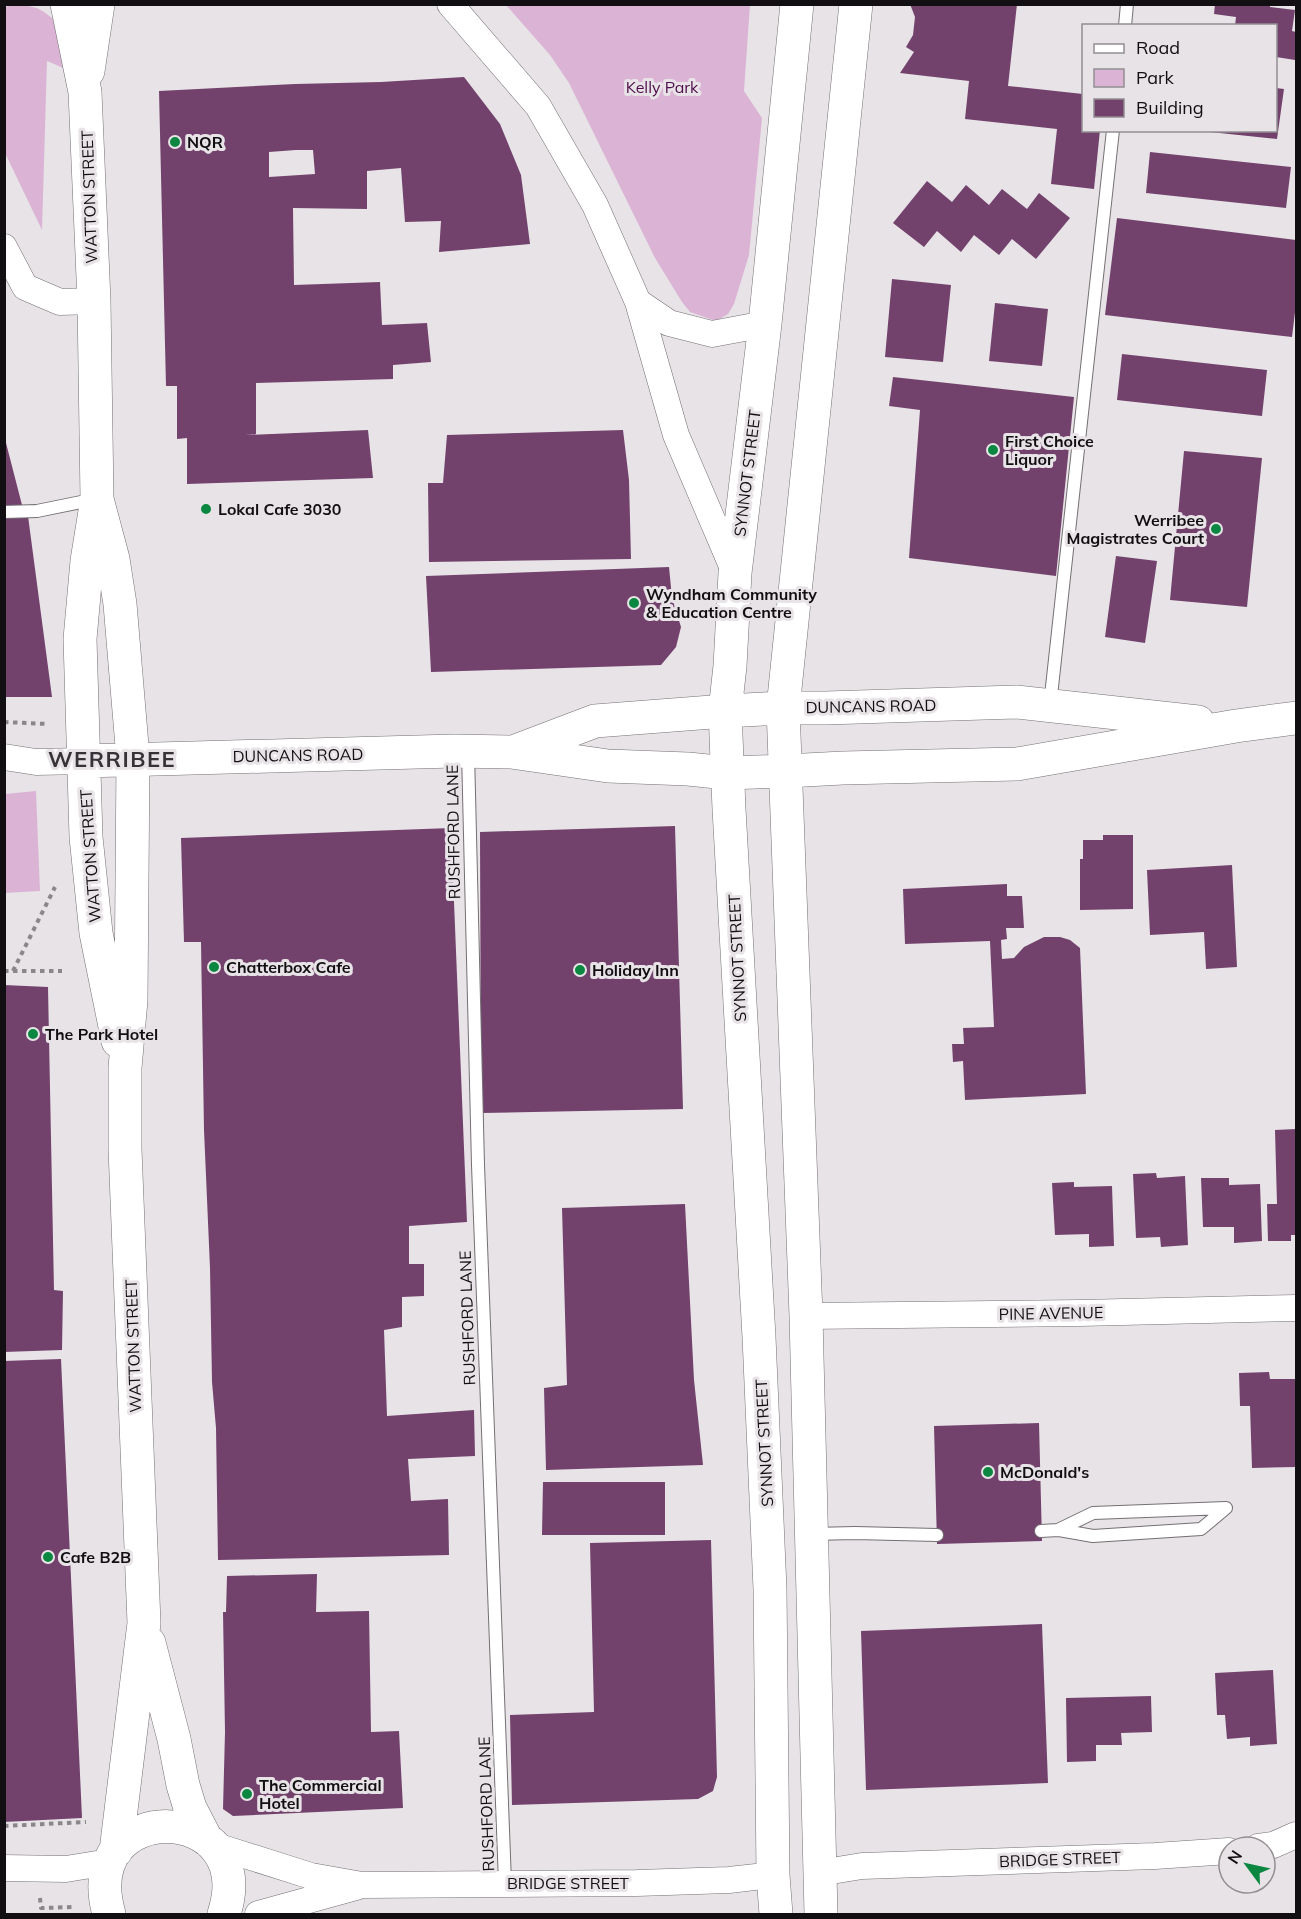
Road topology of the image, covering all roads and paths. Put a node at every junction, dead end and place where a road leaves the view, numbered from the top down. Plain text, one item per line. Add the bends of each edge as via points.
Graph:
1 (67, 4) edge
2 (98, 4) edge
3 (450, 4) edge
4 (797, 4) edge
5 (856, 4) edge
6 (1127, 4) edge
7 (1125, 24) edge
8 (85, 92) junction
9 (1113, 132) edge
10 (4, 248) edge
11 (94, 301) junction
12 (638, 302) junction
13 (765, 324) junction
14 (97, 499) junction
15 (4, 512) edge
16 (735, 573) junction
17 (1050, 706) junction
18 (783, 708) junction
19 (725, 711) junction
20 (1296, 711) edge
21 (4, 722) edge
22 (48, 724) dead end
23 (1236, 726) junction
24 (468, 751) junction
25 (511, 752) junction
26 (133, 758) junction
27 (7, 759) edge
28 (84, 761) junction
29 (786, 771) junction
30 (727, 773) junction
31 (55, 887) dead end
32 (4, 971) edge
33 (13, 971) junction
34 (62, 971) dead end
35 (125, 1068) junction
36 (797, 1077) junction
37 (744, 1081) junction
38 (1296, 1308) edge
39 (806, 1316) junction
40 (759, 1337) junction
41 (1058, 1530) junction
42 (1041, 1531) dead end
43 (811, 1534) junction
44 (937, 1535) dead end
45 (144, 1623) junction
46 (96, 1821) dead end
47 (4, 1826) edge
48 (1296, 1835) edge
49 (209, 1842) junction
50 (1277, 1843) edge
51 (1217, 1852) edge
52 (113, 1857) junction
53 (4, 1868) edge
54 (819, 1873) junction
55 (773, 1875) junction
56 (505, 1883) junction
57 (362, 1885) junction
58 (40, 1898) dead end
59 (75, 1908) dead end
60 (109, 1914) edge
61 (224, 1914) edge
62 (258, 1914) edge
63 (776, 1914) edge
64 (820, 1914) edge

1 - 8 main road, WATTON STREET
2 - 8 main road, WATTON STREET
3 - 12 street via 538,106 595,205
4 - 13 main road, SYNNOT STREET
5 - 18 main road
6 - 7 lane
8 - 11 main road, WATTON STREET
9 - 17 lane
10 - 11 street via 25,287 60,302
11 - 14 main road, WATTON STREET
12 - 13 street via 669,323 712,334
12 - 16 street via 676,435
13 - 16 main road, SYNNOT STREET
14 - 15 lane via 38,511
14 - 26 main road, WATTON STREET via 120,604
14 - 28 main road, WATTON STREET via 80,639
16 - 19 main road, SYNNOT STREET
17 - 18 main road, DUNCANS ROAD via 1016,702
17 - 23 main road, DUNCANS ROAD
18 - 19 main road, DUNCANS ROAD
18 - 29 main road
19 - 25 main road, DUNCANS ROAD via 595,721
19 - 30 main road, SYNNOT STREET
20 - 23 main road, DUNCANS ROAD
21 - 22 path
23 - 29 main road, DUNCANS ROAD via 1017,764
24 - 25 main road, DUNCANS ROAD
24 - 26 main road, DUNCANS ROAD
24 - 56 lane, RUSHFORD LANE via 478,1165
25 - 30 main road, DUNCANS ROAD via 608,766
26 - 28 main road, DUNCANS ROAD
26 - 35 main road, WATTON STREET via 131,1000
27 - 28 street
28 - 35 main road, WATTON STREET via 86,837 96,933
29 - 30 main road, DUNCANS ROAD
29 - 36 main road
30 - 37 main road, SYNNOT STREET
31 - 33 path
32 - 33 path
33 - 34 path
35 - 45 main road, WATTON STREET
36 - 37 main road
36 - 39 main road
37 - 40 main road, SYNNOT STREET
38 - 39 street, PINE AVENUE
39 - 40 main road
39 - 43 main road
40 - 55 main road, SYNNOT STREET via 770,1589
41 - 41 lane via 1093,1513 1226,1508 1201,1529 1094,1536
41 - 42 lane
43 - 44 lane
43 - 54 main road
45 - 49 main road, WATTON STREET via 183,1785 190,1808
45 - 52 main road, WATTON STREET
46 - 47 path
48 - 50 street
49 - 52 main road via 188,1829 168,1825 148,1828 130,1837
49 - 57 street, BRIDGE STREET via 311,1876
49 - 61 main road, WATTON STREET via 224,1861 229,1878
51 - 54 street, BRIDGE STREET via 862,1866
52 - 53 street via 66,1869
52 - 60 main road, WATTON STREET via 104,1879
54 - 55 main road
54 - 64 main road
55 - 56 street, BRIDGE STREET via 729,1880
55 - 63 main road, SYNNOT STREET
56 - 57 street, BRIDGE STREET
57 - 62 street, BRIDGE STREET
58 - 59 path via 41,1908

